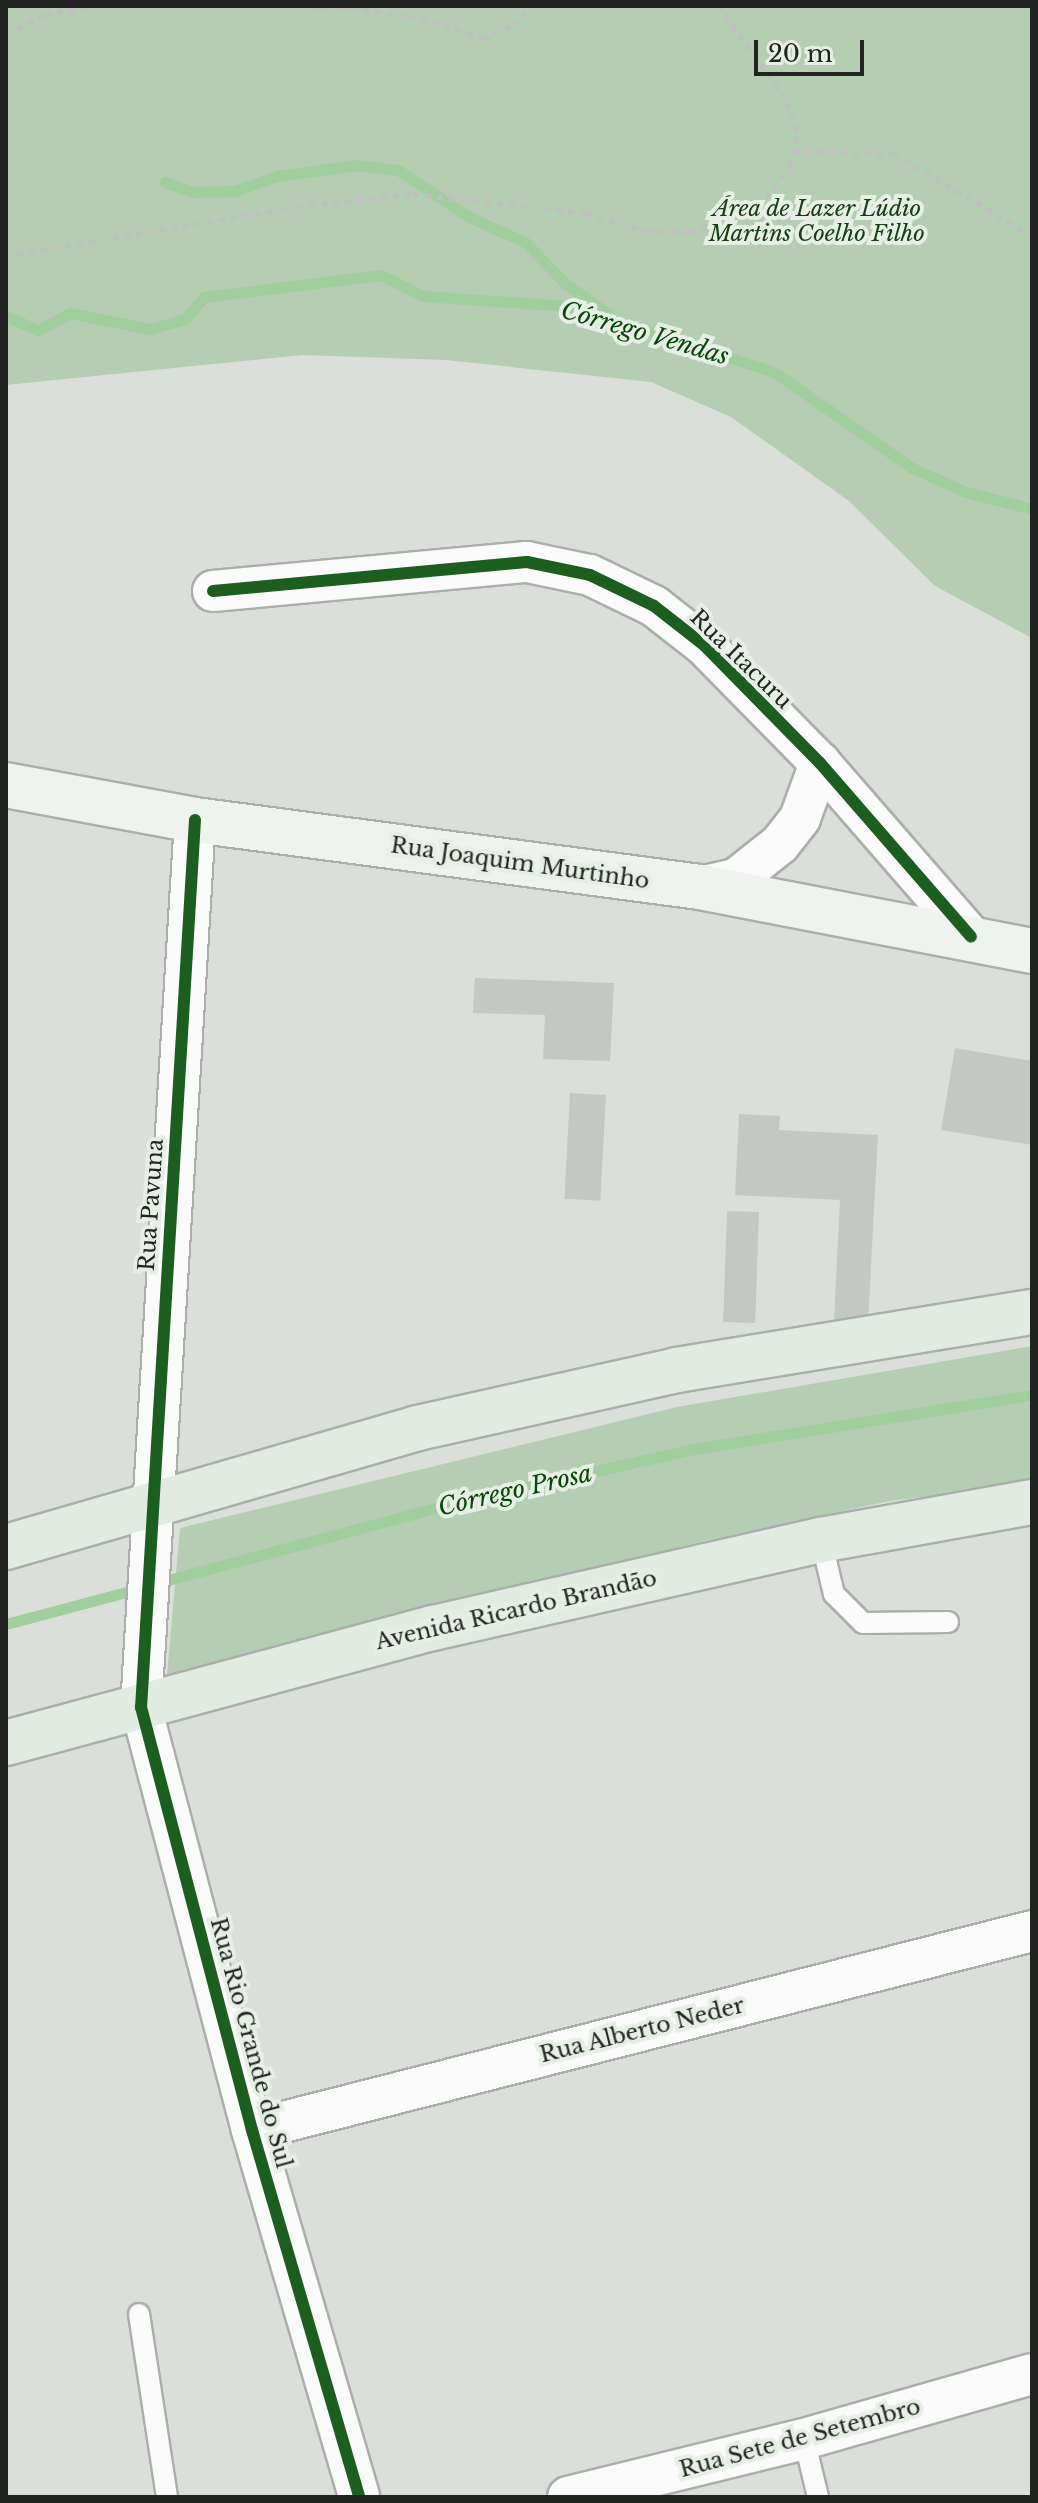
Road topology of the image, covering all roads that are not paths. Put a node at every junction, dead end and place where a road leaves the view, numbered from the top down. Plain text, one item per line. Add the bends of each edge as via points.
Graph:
1 (213, 591) dead end
2 (820, 763) junction
3 (6, 785) edge
4 (195, 820) junction
5 (700, 887) junction
6 (971, 937) junction
7 (1032, 951) edge
8 (1032, 1312) edge
9 (1032, 1502) edge
10 (151, 1527) junction
11 (821, 1540) junction
12 (6, 1547) edge
13 (146, 1593) joint
14 (948, 1622) dead end
15 (142, 1694) junction
16 (6, 1743) edge
17 (1032, 1931) edge
18 (252, 2130) junction
19 (139, 2314) dead end
20 (1032, 2374) edge
21 (804, 2439) junction
22 (167, 2497) edge
23 (359, 2497) edge
24 (568, 2497) edge
25 (818, 2497) edge

1 - 2 street, Rua Itacuru via 527,562 590,575 654,606 704,645
2 - 5 street via 800,818 780,844 736,879
2 - 6 street, Rua Itacuru
3 - 4 main road, Rua Joaquim Murtinho
4 - 5 main road, Rua Joaquim Murtinho
4 - 10 street, Rua Pavuna
5 - 6 main road, Rua Joaquim Murtinho
6 - 7 main road, Rua Joaquim Murtinho
8 - 10 main road via 677,1370 418,1428
9 - 11 main road, Avenida Ricardo Brandão
10 - 12 main road
10 - 13 street, Rua Pavuna
11 - 14 lane via 834,1594 863,1623
11 - 15 main road, Avenida Ricardo Brandão
13 - 15 street, Rua Rio Grande do Sul
15 - 16 main road, Avenida Ricardo Brandão
15 - 18 street, Rua Rio Grande do Sul
17 - 18 street, Rua Alberto Neder
18 - 23 street, Rua Rio Grande do Sul
19 - 22 lane
20 - 21 street, Rua Sete de Setembro
21 - 24 street, Rua Sete de Setembro
21 - 25 lane

